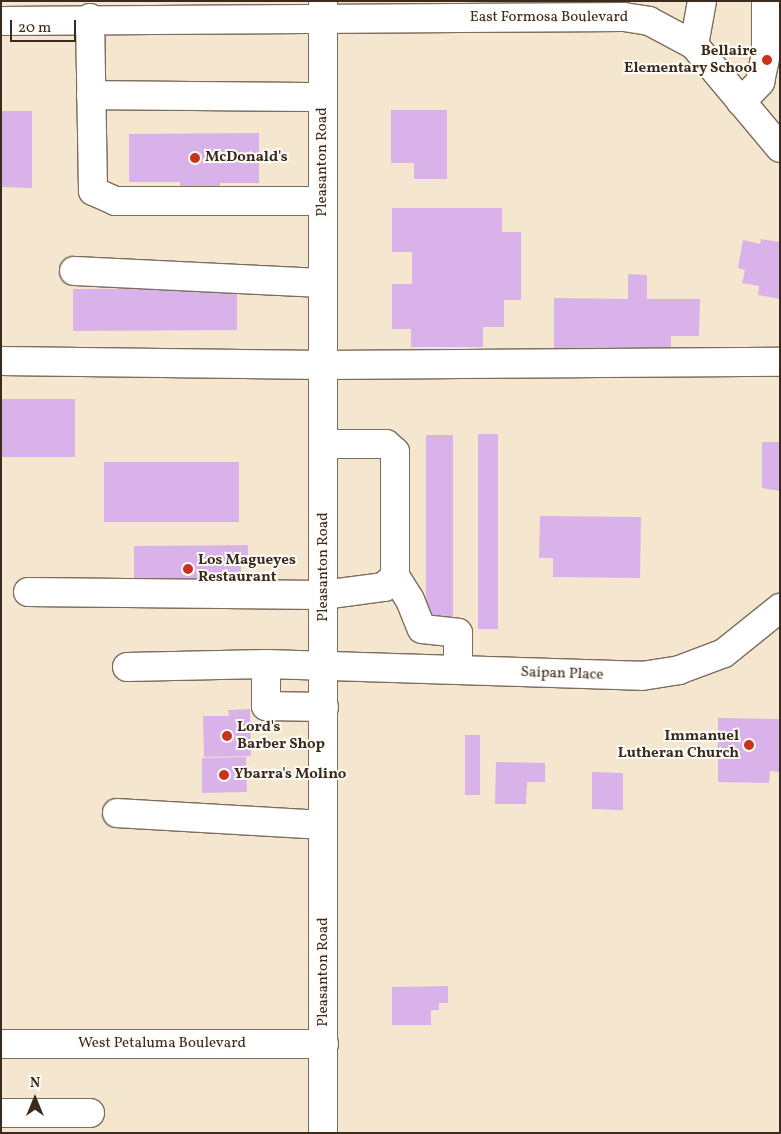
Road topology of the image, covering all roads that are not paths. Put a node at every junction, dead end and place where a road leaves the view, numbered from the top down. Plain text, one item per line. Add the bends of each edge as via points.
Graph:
1 (702, 1) edge
2 (766, 1) edge
3 (397, 9) edge
4 (539, 9) edge
5 (323, 10) edge
6 (103, 13) edge
7 (1, 21) edge
8 (694, 45) junction
9 (91, 95) junction
10 (323, 97) junction
11 (741, 102) junction
12 (780, 148) edge
13 (323, 201) junction
14 (74, 271) dead end
15 (323, 283) junction
16 (1, 361) edge
17 (780, 362) edge
18 (323, 365) junction
19 (323, 444) junction
20 (395, 576) junction
21 (28, 592) dead end
22 (323, 595) junction
23 (780, 608) edge
24 (266, 664) junction
25 (325, 665) junction
26 (127, 667) dead end
27 (458, 670) junction
28 (324, 706) junction
29 (117, 813) dead end
30 (323, 825) junction
31 (1, 1044) edge
32 (324, 1044) junction
33 (1, 1113) edge
34 (90, 1113) dead end
35 (323, 1133) edge

1 - 8 street
2 - 11 street via 766,54 760,82
3 - 4 street, East Formosa Boulevard
3 - 5 street, East Formosa Boulevard
4 - 8 street, East Formosa Boulevard via 649,21
5 - 6 street, East Formosa Boulevard
5 - 10 street, Pleasanton Road
6 - 7 street, East Formosa Boulevard
6 - 9 street
8 - 11 street, East Formosa Boulevard
9 - 10 street
9 - 13 street via 93,191 115,201
10 - 13 street, Pleasanton Road
11 - 12 street, East Formosa Boulevard
13 - 15 street, Pleasanton Road
14 - 15 street
15 - 18 street, Pleasanton Road
16 - 18 street
17 - 18 street
18 - 19 street, Pleasanton Road
19 - 20 street via 386,444 395,452
19 - 22 street, Pleasanton Road
20 - 22 street via 384,587
20 - 27 street via 422,629 458,633
21 - 22 street
22 - 25 street, Pleasanton Road
23 - 27 street, Saipan Place via 724,653 679,670 642,676
24 - 25 street, Saipan Place
24 - 26 street, Saipan Place
24 - 28 street via 266,706
25 - 27 street, Saipan Place
25 - 28 street, Pleasanton Road
28 - 30 street, Pleasanton Road
29 - 30 street
30 - 32 street, Pleasanton Road
31 - 32 street, West Petaluma Boulevard
32 - 35 street, Pleasanton Road
33 - 34 street

